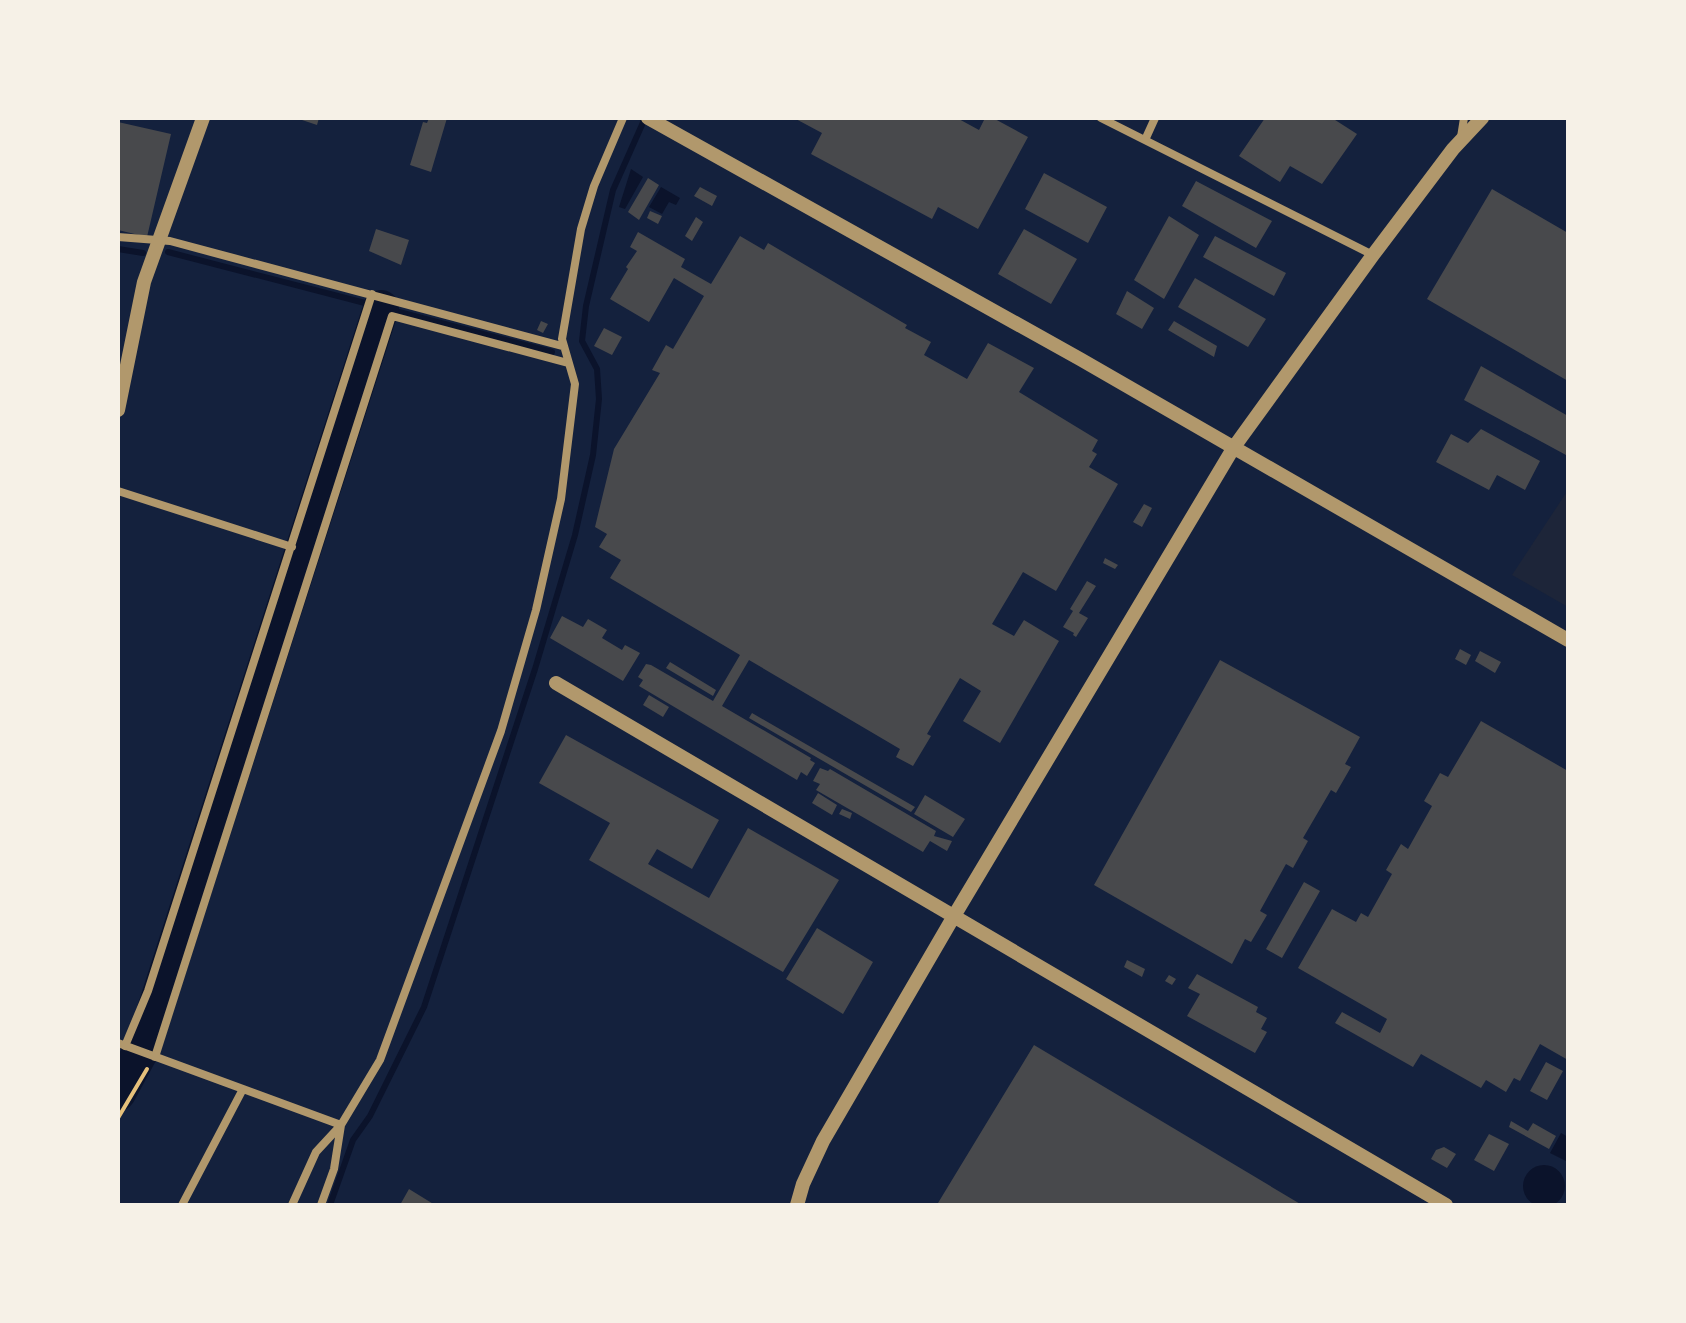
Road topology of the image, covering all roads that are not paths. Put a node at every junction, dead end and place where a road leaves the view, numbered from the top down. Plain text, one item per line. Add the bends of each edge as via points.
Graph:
1 (203, 118) edge
2 (623, 118) edge
3 (1101, 118) edge
4 (1155, 118) edge
5 (1464, 118) edge
6 (1482, 118) edge
7 (656, 120) edge
8 (1145, 140) junction
9 (1460, 140) junction
10 (118, 237) edge
11 (158, 241) junction
12 (1373, 255) junction
13 (370, 301) junction
14 (562, 346) junction
15 (568, 363) junction
16 (118, 410) edge
17 (1234, 447) junction
18 (118, 491) edge
19 (292, 547) junction
20 (1568, 640) edge
21 (556, 683) dead end
22 (954, 916) junction
23 (124, 1046) edge
24 (152, 1056) junction
25 (243, 1089) junction
26 (341, 1125) junction
27 (803, 1184) junction
28 (182, 1205) edge
29 (292, 1205) edge
30 (321, 1205) edge
31 (787, 1205) edge
32 (797, 1205) edge
33 (1446, 1205) edge

1 - 11 street
2 - 14 street via 581,229
3 - 8 street
4 - 8 street
5 - 9 street
6 - 9 street
7 - 17 street
8 - 12 street
9 - 12 street
10 - 11 street
11 - 13 street
11 - 16 street via 144,282
12 - 17 street
13 - 14 street
13 - 19 street
14 - 15 street
15 - 24 street via 392,316
15 - 26 street via 575,384 561,499 501,731 380,1060
17 - 20 street
17 - 22 street
18 - 19 street
19 - 23 street via 148,991
21 - 22 street
22 - 27 street
22 - 33 street
23 - 24 street
24 - 25 street
25 - 26 street
25 - 28 street
26 - 29 street via 316,1152
26 - 30 street
27 - 31 street
27 - 32 street

